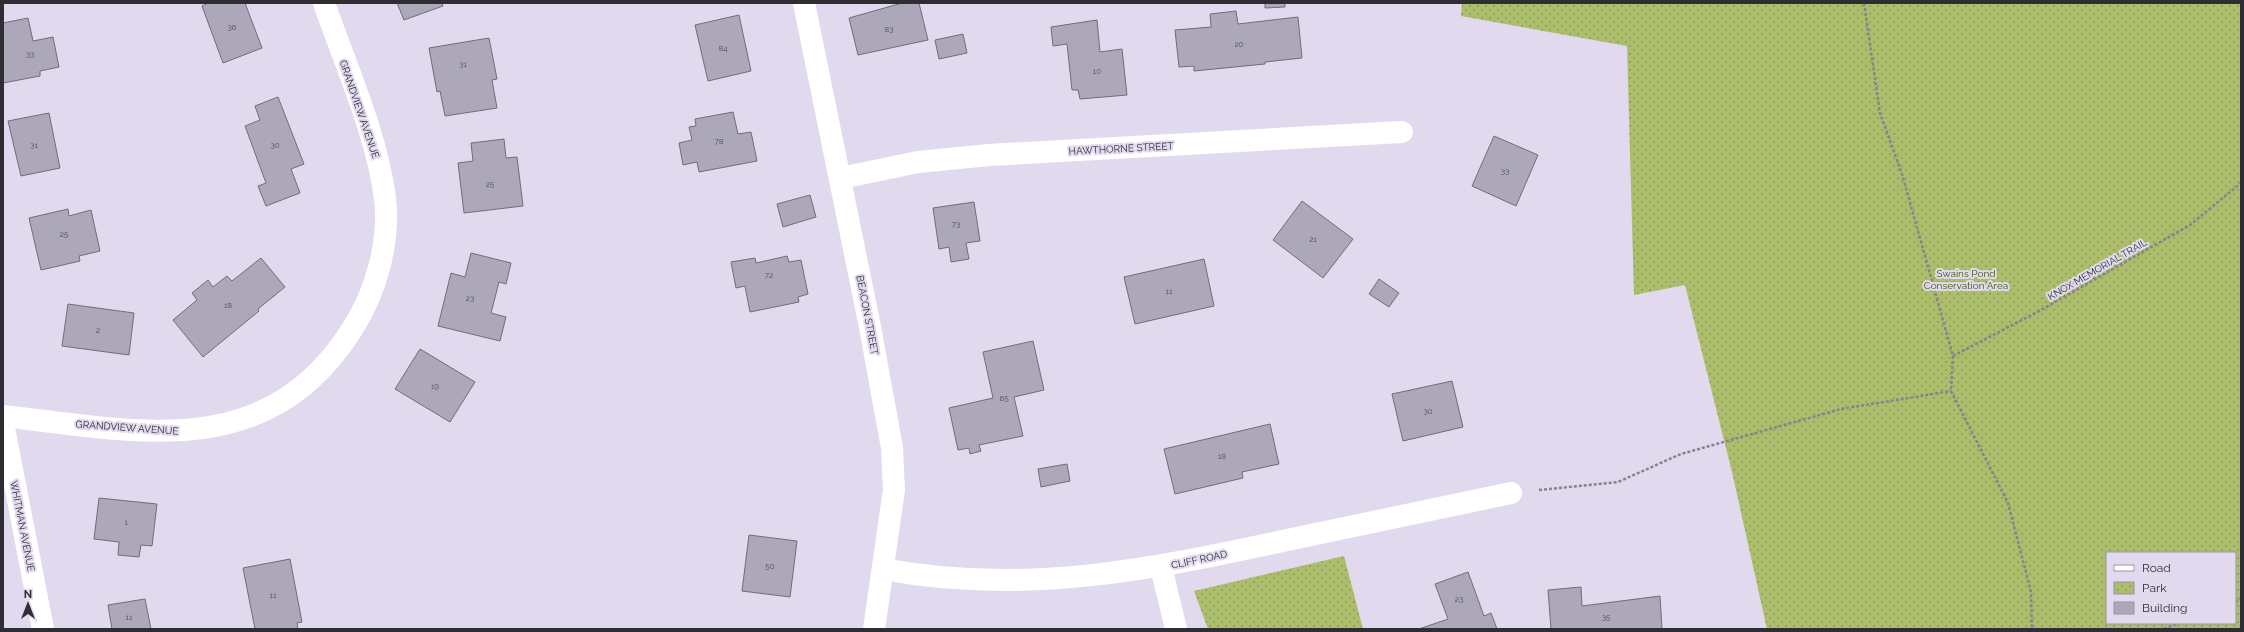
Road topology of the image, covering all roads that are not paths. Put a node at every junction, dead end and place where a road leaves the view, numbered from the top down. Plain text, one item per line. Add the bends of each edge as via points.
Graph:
1 (324, 3) edge
2 (804, 3) edge
3 (1402, 132) dead end
4 (841, 178) junction
5 (3, 416) edge
6 (3, 423) edge
7 (1511, 493) road end
8 (1161, 567) junction
9 (883, 569) junction
10 (43, 629) edge
11 (874, 629) edge
12 (1176, 629) edge

1 - 5 street, GRANDVIEW AVENUE via 373,139 383,187 386,218 383,252 374,286 359,319 326,367 287,397 250,417 218,427 177,432 148,431
2 - 4 street, BEACON STREET
3 - 4 street, HAWTHORNE STREET via 989,155 918,162
4 - 9 street, BEACON STREET via 892,448 894,490
6 - 10 street, WHITMAN AVENUE
7 - 8 street, CLIFF ROAD
8 - 9 street, CLIFF ROAD via 1088,577 1011,580 944,578
8 - 12 street
9 - 11 street, BEACON STREET

